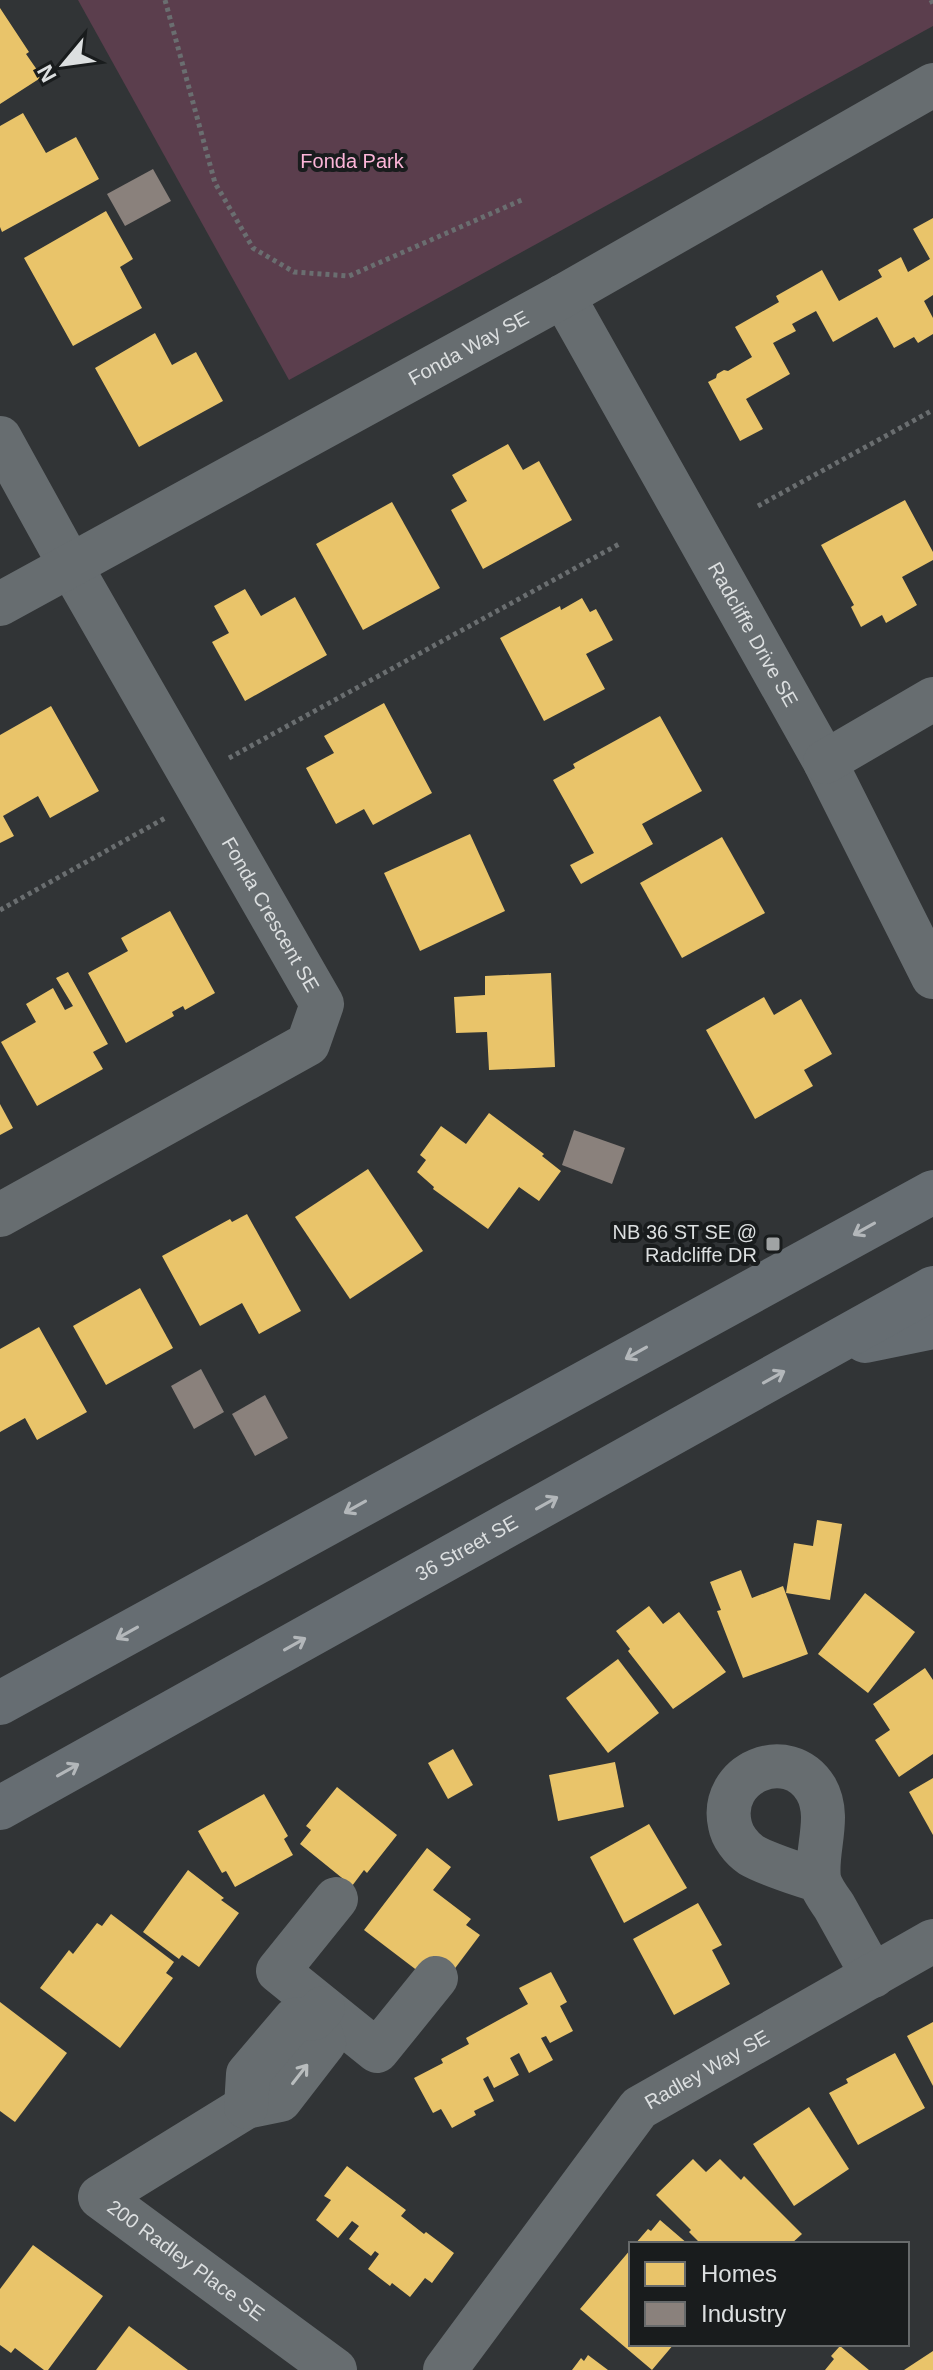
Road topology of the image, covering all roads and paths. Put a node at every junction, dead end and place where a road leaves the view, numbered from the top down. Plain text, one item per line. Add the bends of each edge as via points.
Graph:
1 (165, 0) edge
2 (933, 85) edge
3 (524, 199) dead end
4 (563, 296) junction
5 (933, 410) edge
6 (0, 438) edge
7 (758, 506) dead end
8 (621, 543) dead end
9 (70, 565) junction
10 (0, 604) edge
11 (933, 699) edge
12 (825, 762) junction
13 (198, 788) junction
14 (0, 910) edge
15 (933, 977) edge
16 (933, 1192) edge
17 (0, 1215) edge
18 (933, 1288) edge
19 (933, 1327) edge
20 (819, 1351) junction
21 (0, 1703) edge
22 (0, 1808) edge
23 (819, 1881) dead end
24 (336, 1899) dead end
25 (933, 1941) edge
26 (873, 1976) junction
27 (436, 1978) dead end
28 (318, 2013) junction
29 (335, 2370) edge
30 (445, 2370) edge

1 - 3 path via 215,183 253,248 294,272 349,276
2 - 4 street, Fonda Way SE
4 - 9 street, Fonda Way SE
4 - 12 street, Radcliffe Drive SE
5 - 7 path
6 - 9 street, Fonda Crescent SE
8 - 13 path via 222,762
9 - 10 street, Fonda Way SE
9 - 13 street, Fonda Crescent SE
11 - 12 street
12 - 15 street, Radcliffe Drive SE
13 - 14 path via 169,816
13 - 17 street, Fonda Crescent SE via 322,1004 308,1044
16 -> 21 main road
18 - 20 main road, 36 Street SE
19 - 20 main road
22 -> 20 main road, 36 Street SE
23 - 26 street
24 - 28 street via 278,1971
25 - 26 street, Radley Way SE
26 - 30 street, Radley Way SE via 639,2108
27 - 28 street via 377,2051
28 - 29 street, 200 Radley Place SE via 294,2020 248,2074 246,2107 100,2197

